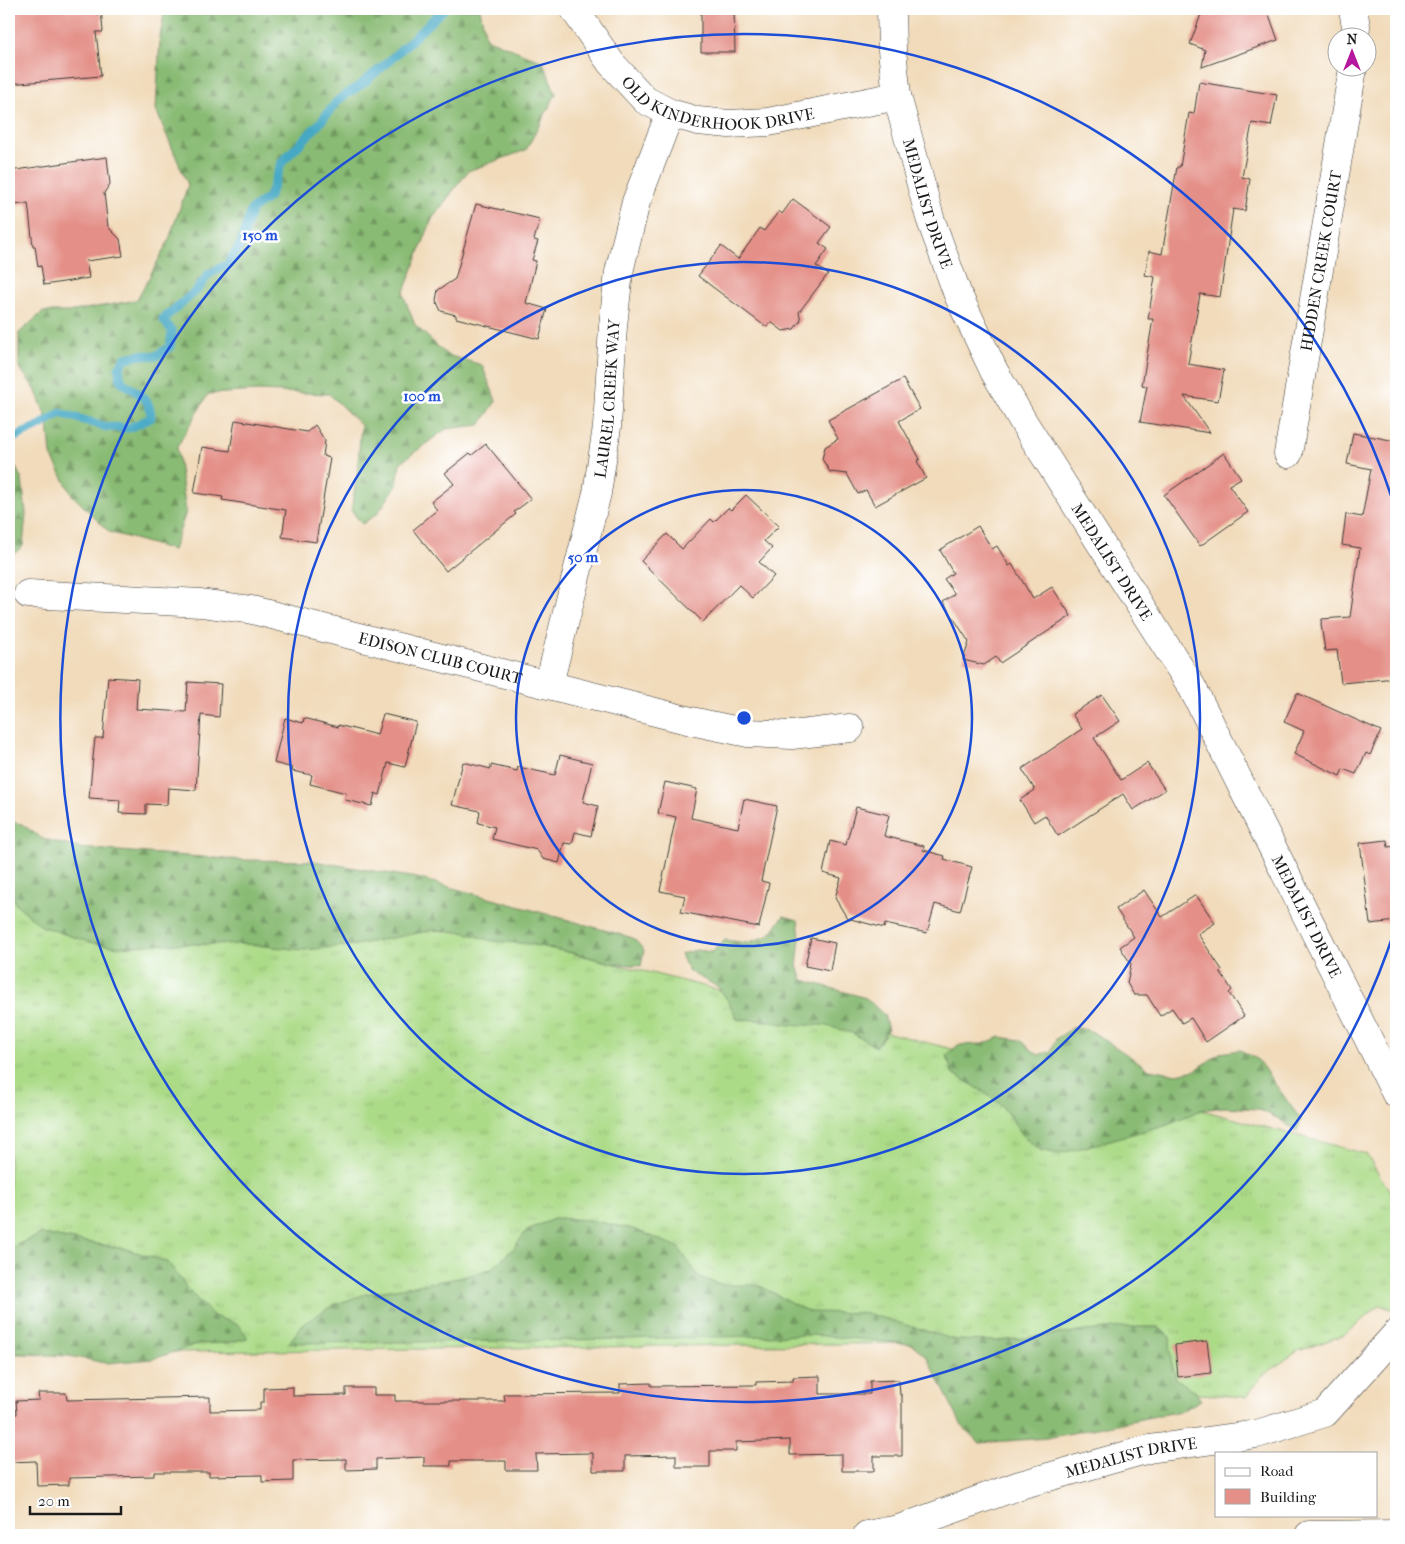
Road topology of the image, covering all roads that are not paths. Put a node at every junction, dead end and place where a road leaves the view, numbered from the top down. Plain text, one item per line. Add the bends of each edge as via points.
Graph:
1 (574, 9) edge
2 (891, 9) edge
3 (1352, 9) edge
4 (1356, 28) edge
5 (1351, 78) edge
6 (897, 96) junction
7 (670, 113) junction
8 (1288, 454) dead end
9 (28, 594) dead end
10 (549, 684) junction
11 (850, 728) dead end
12 (1396, 1094) edge
13 (1396, 1334) edge
14 (1396, 1534) edge
15 (867, 1535) edge
16 (1309, 1535) edge

1 - 7 street, OLD KINDERHOOK DRIVE via 606,56 645,100
2 - 6 street, MEDALIST DRIVE
3 - 4 street
5 - 8 street, HIDDEN CREEK COURT
6 - 7 street, OLD KINDERHOOK DRIVE via 768,122 728,124 698,121
6 - 12 street, MEDALIST DRIVE via 930,218 958,295 994,371 1192,688
7 - 10 street, LAUREL CREEK WAY via 636,202 619,272 607,427 597,493
9 - 10 street, EDISON CLUB COURT via 201,603 252,610
10 - 11 street, EDISON CLUB COURT via 748,733 792,735
13 - 15 street, MEDALIST DRIVE via 1325,1413 1258,1434 1149,1449 1020,1485 899,1529
14 - 16 street

